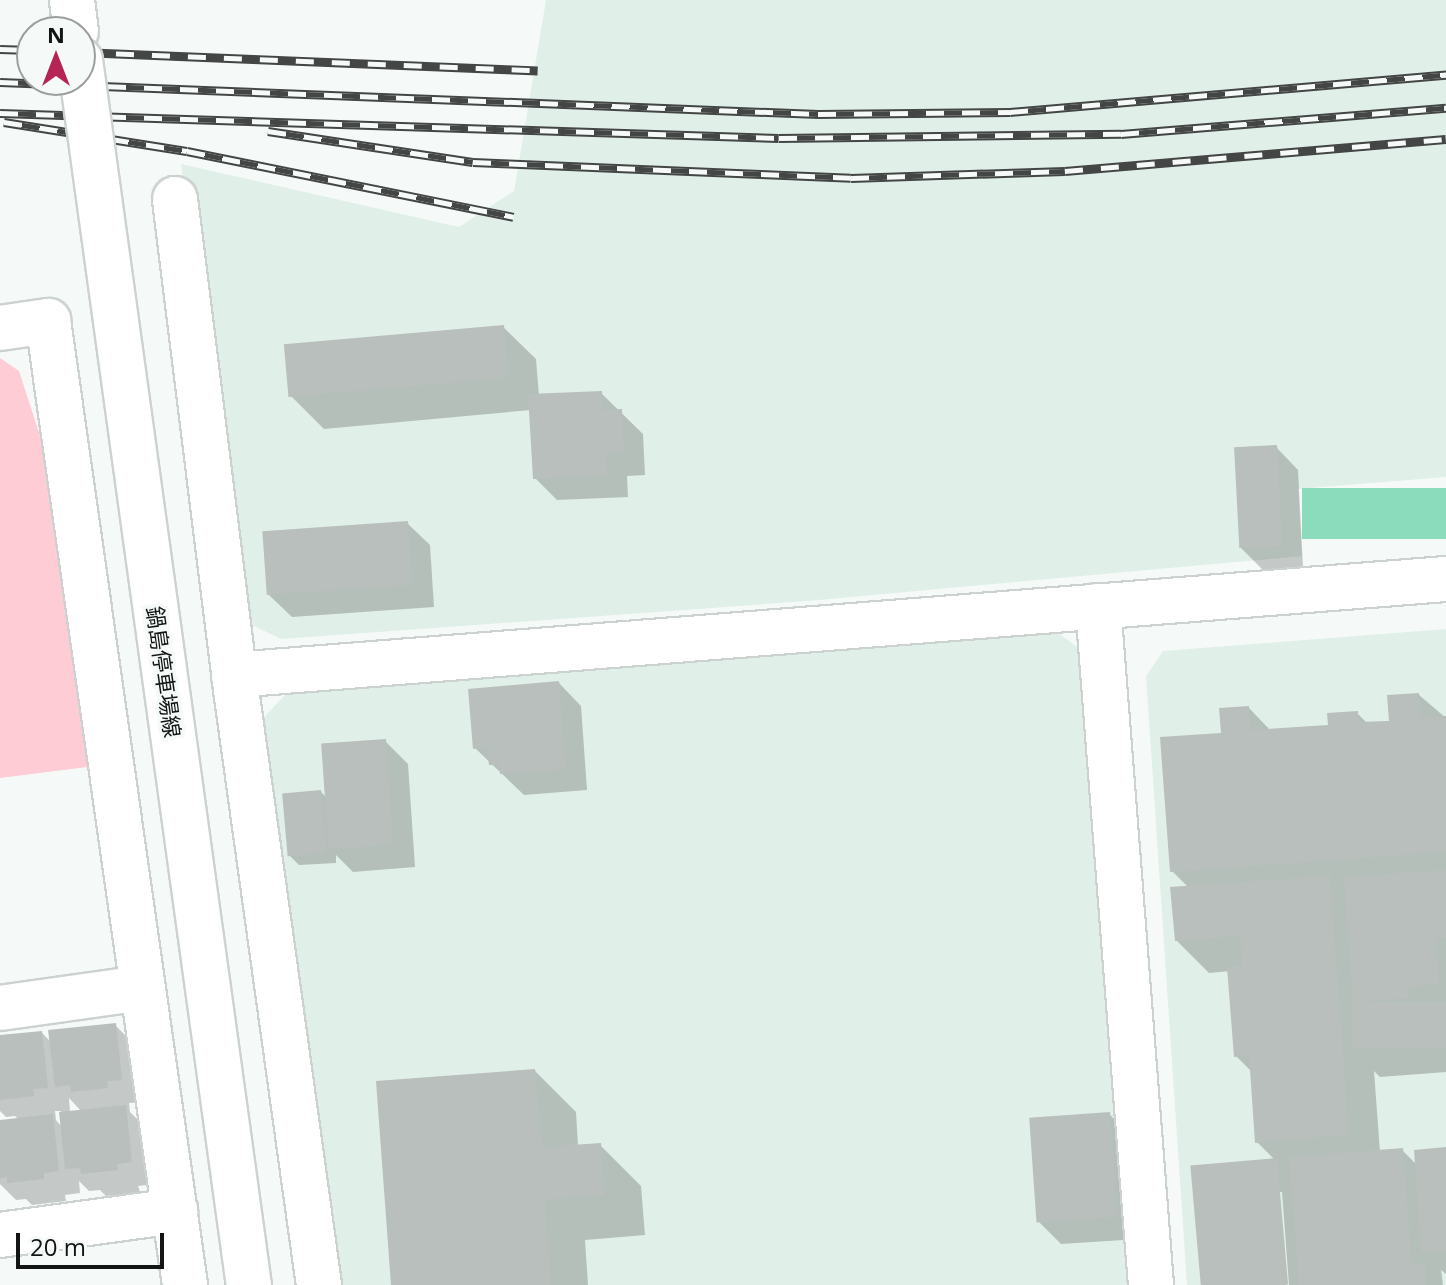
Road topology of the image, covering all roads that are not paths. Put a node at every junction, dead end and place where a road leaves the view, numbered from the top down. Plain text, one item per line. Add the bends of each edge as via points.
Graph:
1 (85, 96) edge
2 (175, 199) dead end
3 (0, 328) edge
4 (1446, 579) edge
5 (1098, 606) junction
6 (234, 675) junction
7 (143, 988) junction
8 (0, 1008) edge
9 (175, 1211) junction
10 (0, 1235) edge
11 (185, 1285) edge
12 (249, 1285) edge
13 (319, 1285) edge
14 (1151, 1285) edge

1 - 12 street, 鍋島停車場線, bridge
2 - 6 street
3 - 7 street via 48,321
4 - 5 street
5 - 6 street
5 - 14 street
6 - 13 street
7 - 8 street
7 - 9 street
9 - 10 street
9 - 11 street

